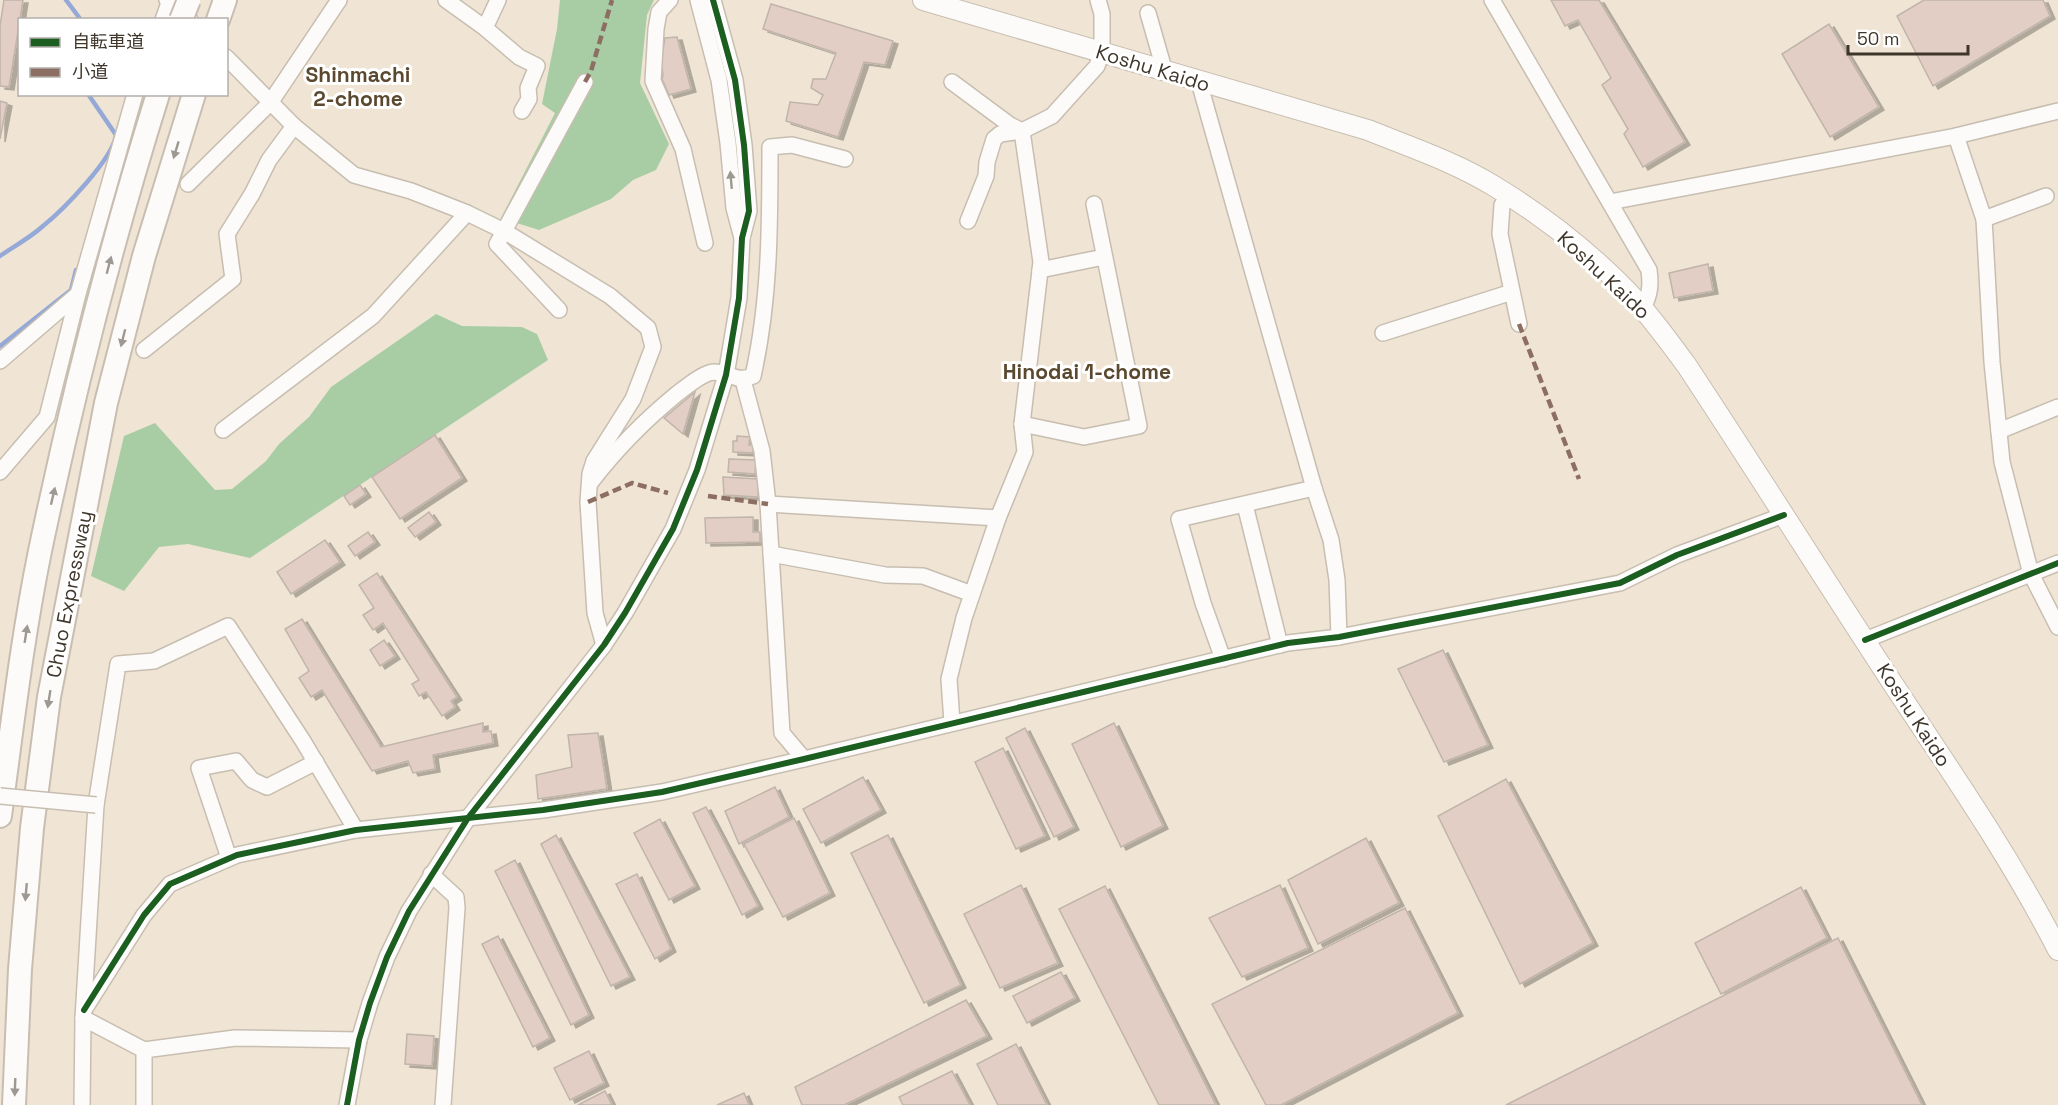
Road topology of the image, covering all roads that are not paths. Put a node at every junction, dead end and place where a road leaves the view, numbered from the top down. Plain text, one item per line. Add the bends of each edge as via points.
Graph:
1 (225, 0) edge
2 (339, 0) edge
3 (446, 0) edge
4 (498, 0) edge
5 (670, 0) edge
6 (698, 0) edge
7 (713, 0) edge
8 (923, 0) edge
9 (1098, 0) edge
10 (1492, 0) edge
11 (175, 4) edge
12 (1148, 13) dead end
13 (164, 18) edge
14 (188, 18) edge
15 (219, 18) edge
16 (485, 28) junction
17 (1102, 52) junction
18 (228, 59) edge
19 (1164, 69) junction
20 (585, 82) dead end
21 (952, 82) dead end
22 (1199, 82) junction
23 (134, 96) edge
24 (157, 96) edge
25 (193, 96) edge
26 (270, 103) junction
27 (522, 111) dead end
28 (2058, 111) edge
29 (294, 126) junction
30 (1022, 131) junction
31 (1956, 136) junction
32 (845, 159) dead end
33 (188, 184) dead end
34 (1509, 196) junction
35 (2046, 196) dead end
36 (1610, 202) junction
37 (1094, 204) dead end
38 (467, 213) junction
39 (1984, 219) junction
40 (968, 221) dead end
41 (504, 231) junction
42 (741, 238) junction
43 (705, 243) dead end
44 (1104, 257) junction
45 (1040, 270) junction
46 (1512, 292) junction
47 (78, 294) junction
48 (1642, 309) junction
49 (559, 310) dead end
50 (1519, 324) dead end
51 (1383, 333) dead end
52 (144, 350) dead end
53 (0, 361) edge
54 (726, 375) junction
55 (743, 380) junction
56 (2058, 407) edge
57 (1022, 424) junction
58 (223, 430) dead end
59 (1999, 431) junction
60 (0, 472) edge
61 (588, 487) junction
62 (1314, 488) junction
63 (768, 504) junction
64 (1245, 505) junction
65 (1784, 515) junction
66 (998, 518) junction
67 (771, 554) junction
68 (2058, 563) edge
69 (2031, 574) junction
70 (972, 594) junction
71 (2058, 627) edge
72 (1339, 637) junction
73 (1865, 640) junction
74 (604, 645) junction
75 (1280, 645) junction
76 (1224, 659) junction
77 (952, 723) junction
78 (804, 759) junction
79 (316, 762) junction
80 (0, 796) edge
81 (96, 805) junction
82 (0, 816) edge
83 (468, 818) junction
84 (356, 830) junction
85 (229, 858) junction
86 (431, 874) junction
87 (2053, 928) edge
88 (2058, 950) edge
89 (84, 1014) junction
90 (359, 1040) junction
91 (144, 1050) junction
92 (15, 1105) edge
93 (82, 1105) edge
94 (144, 1105) edge
95 (347, 1105) edge
96 (443, 1105) edge

1 - 15 highway
2 - 26 street
3 - 16 street
4 - 16 street
5 - 43 street via 659,12 653,81 683,149
42 -> 6 street via 718,80
7 - 42 street via 735,80 744,144 749,211
8 - 17 main road, Koshu Kaido
9 - 17 street
10 - 36 street
11 - 13 street
11 - 14 street
12 - 19 street
16 - 27 street via 519,57 537,66
17 - 19 main road, Koshu Kaido
17 - 30 street via 1097,66 1052,116
18 - 26 street
19 - 22 main road, Koshu Kaido
20 - 41 street
21 - 30 street
22 - 34 main road, Koshu Kaido via 1368,130 1456,167
22 - 62 street
23 - 47 street
82 -> 24 highway, Chuo Expressway via 40,553 100,299
25 -> 92 highway, Chuo Expressway via 144,256 106,403 49,697 32,828 20,969
26 - 29 street
26 - 33 street
28 - 31 street
29 - 38 street via 354,176 411,191
29 - 52 street via 269,160 227,234 233,279
30 - 40 street via 1000,134 994,139 986,176
30 - 45 street
31 - 36 street
31 - 39 street
32 - 55 street via 792,145 770,147 765,300 753,376
34 - 46 street via 1502,205 1500,234
34 - 48 main road, Koshu Kaido via 1576,244
35 - 39 street
36 - 48 street via 1649,270 1651,287
37 - 44 street
38 - 41 street
38 - 58 street via 373,316
39 - 59 street
41 - 49 street via 497,244
41 - 61 street via 610,296 648,328 653,347 633,399 594,461
42 - 54 street via 738,298
44 - 45 street
44 - 57 street via 1139,426 1084,437
45 - 57 street
46 - 50 street
46 - 51 street
47 - 53 street
47 - 60 street via 48,417
48 - 65 main road, Koshu Kaido via 1687,366
54 - 55 street
54 - 61 street via 711,372 698,378 663,406 612,454
54 - 74 street via 697,470 673,529
55 - 63 street via 762,451
56 - 59 street
57 - 66 street via 1025,452
59 - 69 street via 2002,462
61 - 74 street via 595,613
62 - 64 street
62 - 72 street via 1331,540
63 - 66 street
63 - 67 street
64 - 75 street
64 - 76 street via 1179,519
65 - 72 street via 1677,555 1620,584
65 - 73 main road, Koshu Kaido
66 - 70 street
67 - 70 street via 885,575 923,576
67 - 78 street via 782,733
68 - 69 street
69 - 71 street
69 - 73 street
70 - 77 street via 949,679
72 - 75 street
73 - 87 main road, Koshu Kaido
74 - 83 street
75 - 76 street
76 - 77 street
77 - 78 street
78 - 83 street via 662,792
79 - 81 street via 228,626 154,661 118,664
79 - 84 street
79 - 85 street via 267,787 252,780 236,760 199,768
80 - 81 street, bridge
81 - 89 street
83 - 84 street
83 - 86 street
84 - 85 street
85 - 89 street via 170,884 144,915
86 - 90 street via 387,957
86 - 96 street via 456,897 457,908
87 - 88 main road, Koshu Kaido
89 - 91 street
89 - 93 street
90 - 91 street via 235,1038
90 - 95 street
91 - 94 street

